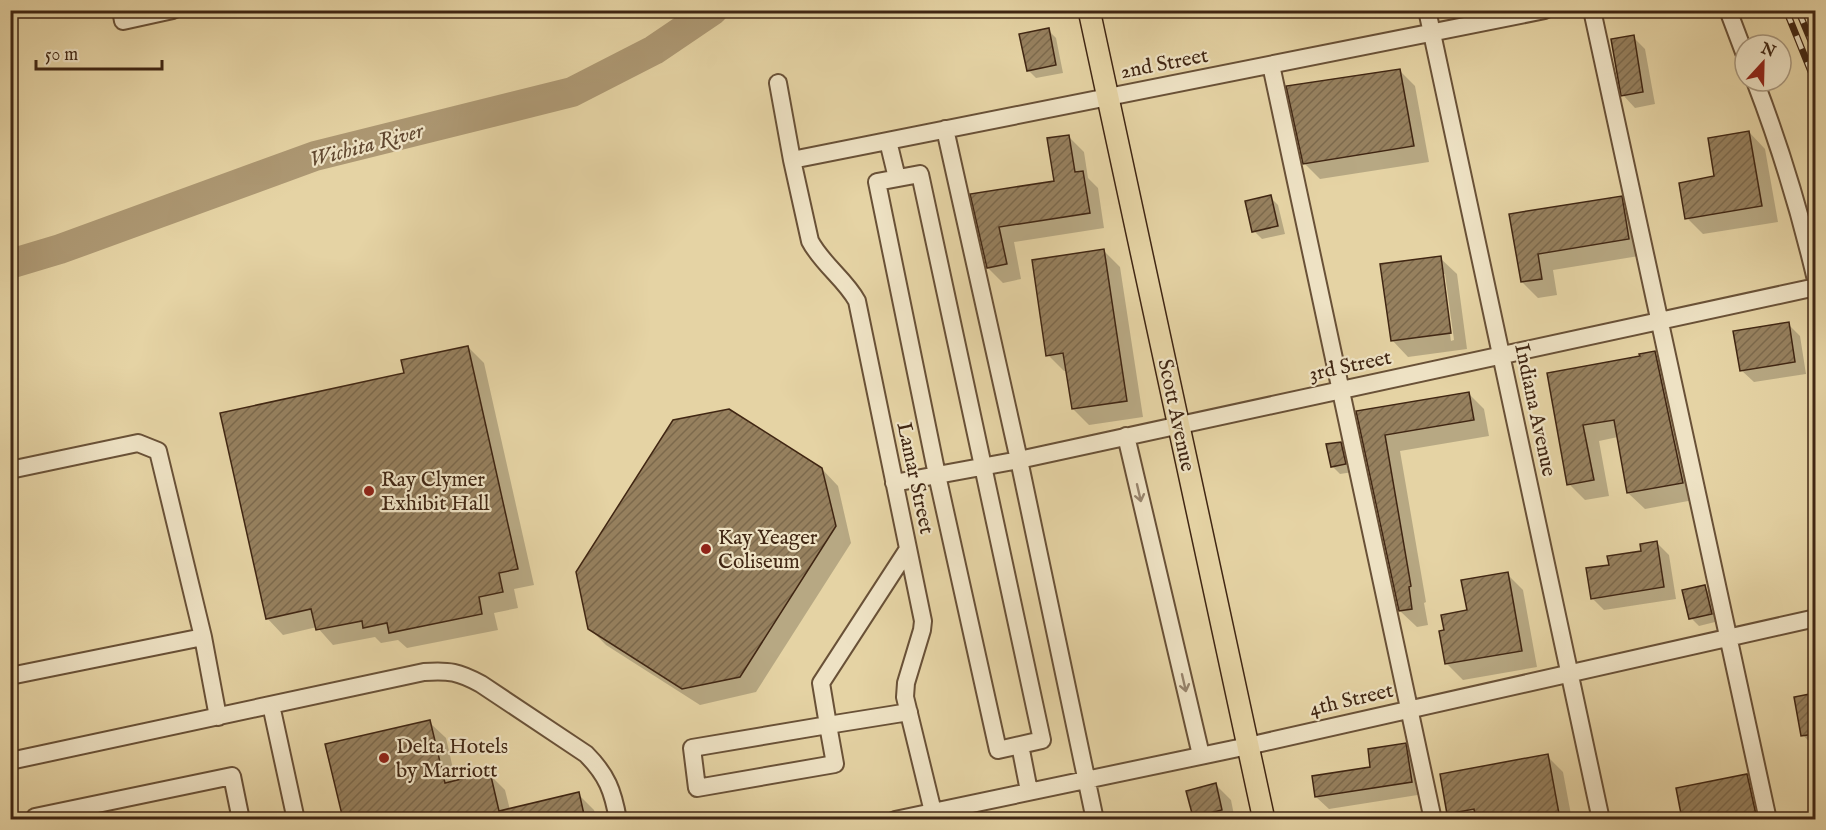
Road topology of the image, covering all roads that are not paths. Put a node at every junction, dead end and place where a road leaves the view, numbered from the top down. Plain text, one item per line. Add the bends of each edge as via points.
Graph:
1 (121, 10) edge
2 (173, 10) edge
3 (1089, 10) edge
4 (1427, 10) edge
5 (1545, 10) edge
6 (1592, 10) edge
7 (1728, 10) edge
8 (1432, 33) junction
9 (1737, 33) edge
10 (1271, 65) junction
11 (778, 84) dead end
12 (1760, 93) edge
13 (1107, 97) junction
14 (945, 129) junction
15 (888, 141) junction
16 (792, 160) junction
17 (897, 178) junction
18 (1815, 280) edge
19 (1815, 287) edge
20 (1660, 321) junction
21 (1501, 356) junction
22 (1341, 389) junction
23 (1180, 424) junction
24 (1126, 436) junction
25 (1019, 460) junction
26 (984, 466) junction
27 (10, 470) edge
28 (937, 475) junction
29 (894, 483) junction
30 (908, 549) junction
31 (1815, 618) edge
32 (203, 637) junction
33 (1728, 638) junction
34 (1571, 673) junction
35 (10, 676) edge
36 (271, 705) junction
37 (1410, 709) junction
38 (909, 712) junction
39 (218, 717) junction
40 (828, 725) junction
41 (1020, 745) junction
42 (1248, 746) junction
43 (1201, 755) junction
44 (10, 761) edge
45 (1086, 778) junction
46 (1029, 790) junction
47 (934, 815) edge
48 (36, 819) edge
49 (241, 819) edge
50 (296, 819) edge
51 (618, 819) edge
52 (895, 819) edge
53 (1095, 819) edge
54 (1264, 819) edge
55 (1433, 819) edge
56 (1601, 819) edge
57 (1768, 819) edge

1 - 2 street via 123,21
3 - 13 main road, Scott Avenue
4 - 8 street, Indiana Avenue
5 - 8 street, 2nd Street
6 - 20 street
7 - 9 street
8 - 10 street, 2nd Street
8 - 21 street, Indiana Avenue
10 - 13 street, 2nd Street
10 - 22 street
11 - 16 street, Lamar Street
12 - 18 street via 1799,210
13 - 14 street, 2nd Street
13 - 23 main road, Scott Avenue
14 - 15 street, 2nd Street
14 - 25 street
15 - 16 street, 2nd Street
15 - 17 street
16 - 29 street, Lamar Street via 810,241 857,301
17 - 26 street via 920,174
17 - 28 street via 877,182
19 - 20 street, 3rd Street
20 - 21 street, 3rd Street
20 - 33 street
21 - 22 street, 3rd Street
21 - 34 street, Indiana Avenue
22 - 23 street, 3rd Street
22 - 37 street
23 - 24 street, 3rd Street
23 - 42 main road, Scott Avenue
24 - 25 street, 3rd Street
24 -> 43 street
25 - 26 street, 3rd Street
25 - 45 street
26 - 28 street, 3rd Street
26 - 41 street via 1042,740
27 - 32 street via 138,442 158,451
28 - 29 street, 3rd Street
28 - 41 street via 998,750
29 - 30 street, Lamar Street
30 - 38 street, Lamar Street via 922,621 906,683
30 - 40 street via 821,683
31 - 33 street, 4th Street
32 - 35 street
32 - 39 street
33 - 34 street, 4th Street
33 - 57 street
34 - 37 street, 4th Street
34 - 56 street, Indiana Avenue
36 - 39 street
36 - 50 street
36 - 51 street via 424,672 448,670 464,674 586,754 609,784
37 - 42 street, 4th Street
37 - 55 street
38 - 40 street
38 - 47 street, Lamar Street
39 - 44 street
40 - 40 street via 692,748 697,788 835,764
41 - 46 street
42 - 43 street, 4th Street
42 - 54 main road, Scott Avenue
43 - 45 street, 4th Street
45 - 46 street, 4th Street
45 - 53 street
46 - 47 street, 4th Street
47 - 52 street, 4th Street
48 - 49 street via 232,776

